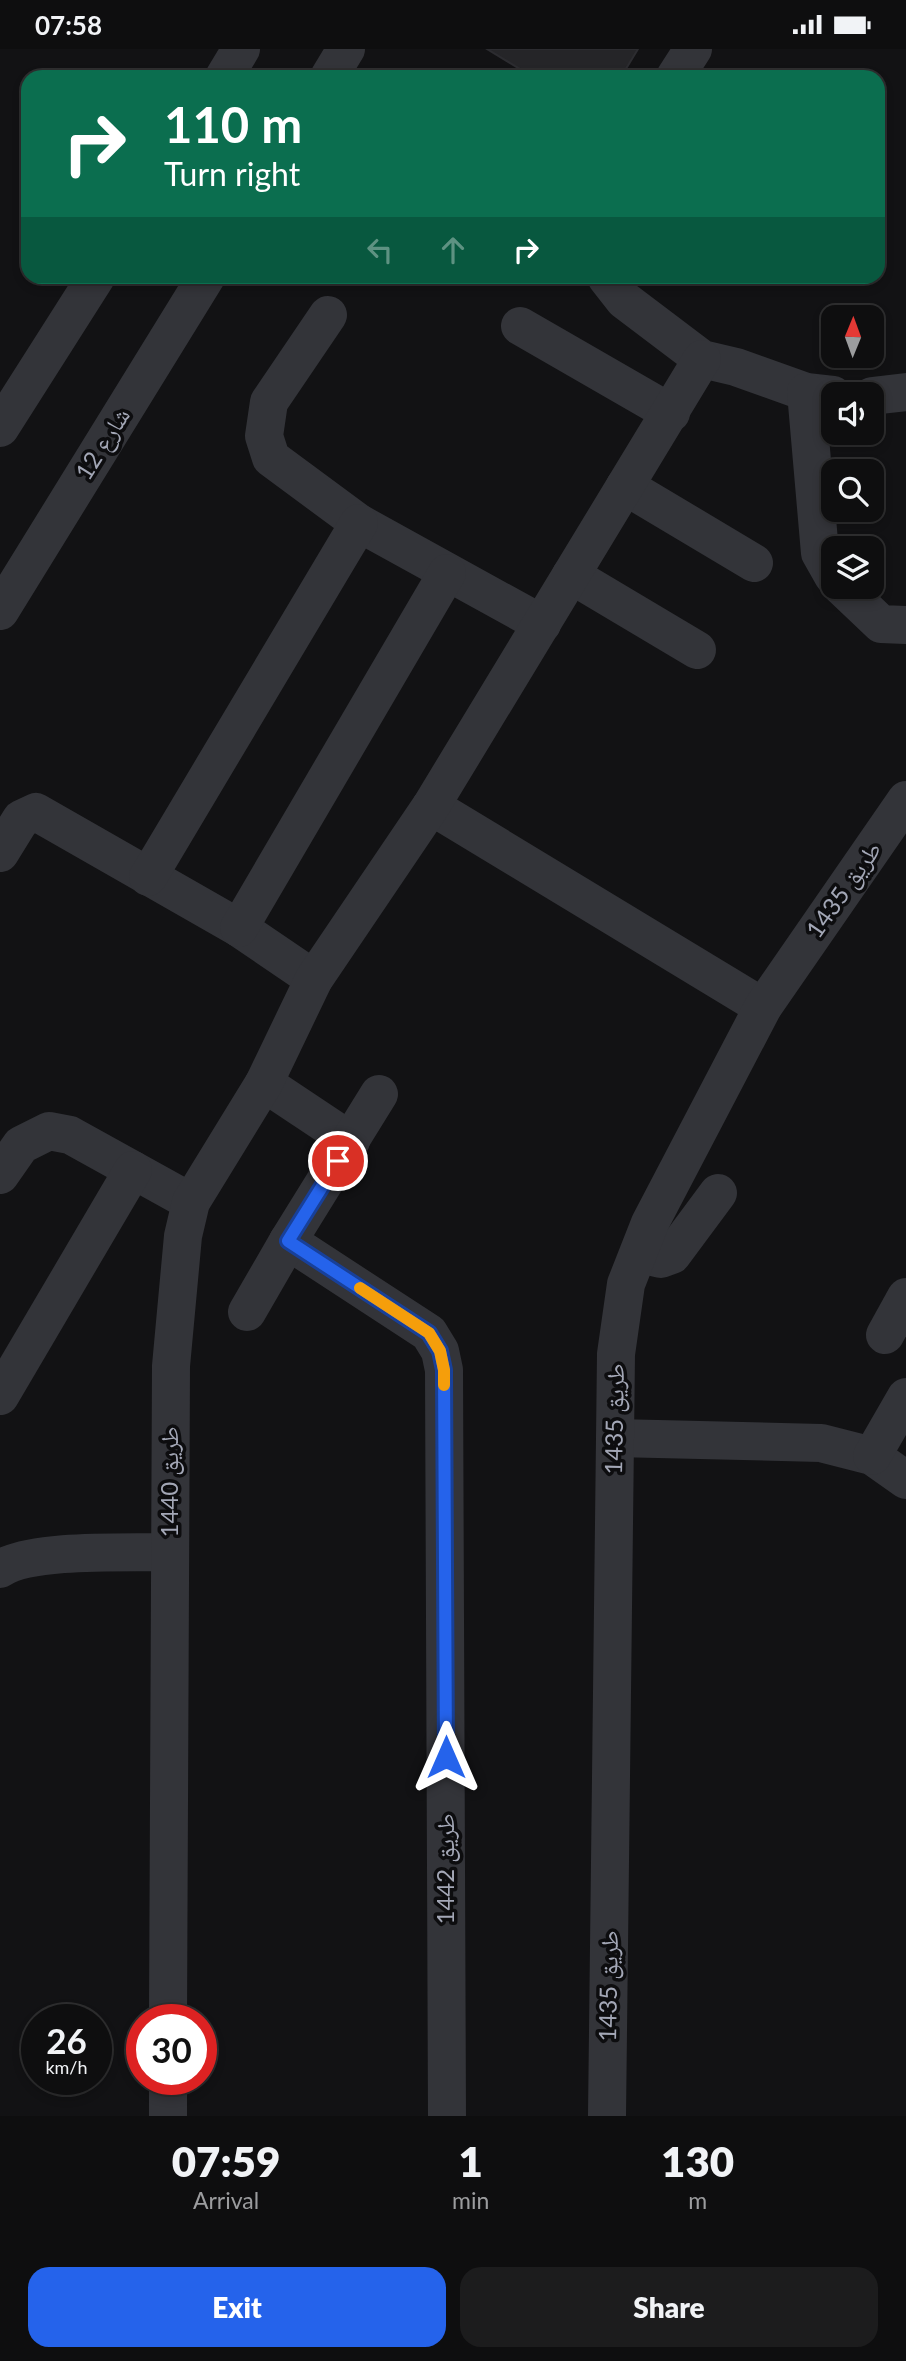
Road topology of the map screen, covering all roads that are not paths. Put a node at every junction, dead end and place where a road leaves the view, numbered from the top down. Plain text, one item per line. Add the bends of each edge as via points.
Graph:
1 (241, 49) edge
2 (346, 49) edge
3 (693, 49) edge
4 (228, 70) edge
5 (333, 70) edge
6 (680, 70) edge
7 (92, 284) edge
8 (202, 284) edge
9 (611, 284) edge
10 (328, 315) dead end
11 (520, 326) dead end
12 (702, 359) junction
13 (906, 392) edge
14 (820, 394) edge
15 (884, 395) edge
16 (671, 413) junction
17 (0, 428) edge
18 (625, 487) junction
19 (359, 523) junction
20 (821, 556) edge
21 (754, 562) dead end
22 (447, 573) junction
23 (571, 575) junction
24 (855, 599) edge
25 (0, 611) edge
26 (542, 624) junction
27 (906, 625) edge
28 (697, 650) dead end
29 (906, 800) edge
30 (431, 806) junction
31 (0, 853) edge
32 (148, 877) junction
33 (239, 928) junction
34 (314, 979) junction
35 (763, 1007) junction
36 (264, 1083) junction
37 (379, 1094) dead end
38 (351, 1141) junction
39 (133, 1170) junction
40 (0, 1175) edge
41 (718, 1193) dead end
42 (191, 1202) junction
43 (288, 1241) junction
44 (639, 1254) junction
45 (906, 1297) edge
46 (247, 1312) dead end
47 (885, 1335) dead end
48 (0, 1396) edge
49 (906, 1397) edge
50 (615, 1438) junction
51 (872, 1456) junction
52 (906, 1480) edge
53 (170, 1552) junction
54 (0, 1569) edge
55 (168, 2004) edge
56 (168, 2095) edge
57 (168, 2116) edge
58 (447, 2116) edge
59 (607, 2116) edge

1 - 4 street
2 - 5 street
3 - 6 street
7 - 17 street
8 - 25 street, شارع 12
9 - 12 street via 624,300
10 - 19 street via 269,402 264,436 271,458
11 - 16 street
12 - 14 street
12 - 16 street, طريق 1440
13 - 15 street
14 - 20 street
16 - 18 street, طريق 1440
18 - 21 street
18 - 23 street, طريق 1440
19 - 22 street
19 - 32 street
22 - 26 street
22 - 33 street
23 - 26 street, طريق 1440
23 - 28 street
24 - 27 street via 881,624
26 - 30 street, طريق 1440
29 - 35 street, طريق 1435
30 - 34 street, طريق 1440
30 - 35 street
31 - 32 street via 21,819 36,812
32 - 33 street
33 - 34 street
34 - 36 street, طريق 1440
35 - 44 street, طريق 1435 via 650,1223
36 - 38 street
36 - 42 street, طريق 1440
37 - 38 street
38 - 43 street
39 - 40 street via 70,1135 49,1131 21,1145
39 - 42 street
39 - 48 street
41 - 44 street via 672,1255 661,1259
42 - 53 street, طريق 1440 via 183,1235 171,1366
43 - 46 street
43 - 58 street, طريق 1442 via 429,1333 444,1370
44 - 50 street, طريق 1435 via 626,1284 616,1353
45 - 47 street
49 - 51 street
50 - 51 street via 821,1444
50 - 59 street, طريق 1435
51 - 52 street
53 - 54 street via 46,1555
53 - 55 street, طريق 1440
56 - 57 street

